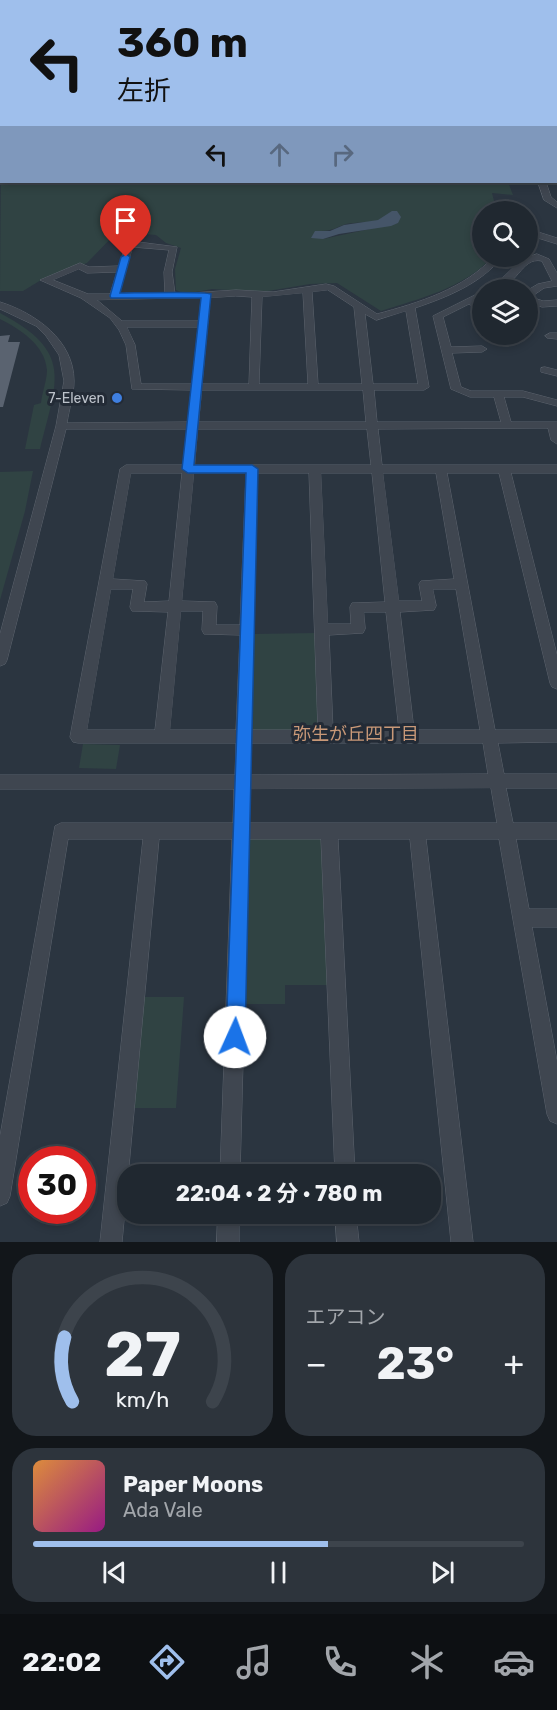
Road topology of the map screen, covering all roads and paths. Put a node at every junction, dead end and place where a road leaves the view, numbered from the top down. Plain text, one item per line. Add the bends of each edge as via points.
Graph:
1 (542, 183) edge
2 (557, 206) edge
3 (538, 235) edge
4 (557, 241) edge
5 (489, 267) edge
6 (122, 269) junction
7 (510, 279) edge
8 (557, 283) edge
9 (538, 287) edge
10 (307, 289) junction
11 (206, 294) junction
12 (170, 295) junction
13 (114, 296) junction
14 (257, 296) junction
15 (87, 297) junction
16 (472, 299) edge
17 (469, 300) junction
18 (472, 302) edge
19 (538, 302) edge
20 (557, 303) edge
21 (0, 305) edge
22 (359, 307) junction
23 (410, 307) junction
24 (121, 324) junction
25 (202, 324) junction
26 (482, 349) dead end
27 (446, 350) junction
28 (545, 370) dead end
29 (557, 373) edge
30 (313, 386) junction
31 (198, 387) junction
32 (254, 387) junction
33 (368, 387) junction
34 (498, 394) junction
35 (557, 403) edge
36 (371, 425) junction
37 (507, 425) junction
38 (554, 425) edge
39 (61, 426) junction
40 (193, 426) junction
41 (557, 440) edge
42 (188, 469) junction
43 (252, 469) junction
44 (315, 469) junction
45 (376, 469) junction
46 (441, 469) junction
47 (504, 469) junction
48 (557, 469) edge
49 (105, 584) junction
50 (461, 584) junction
51 (175, 606) junction
52 (392, 606) junction
53 (247, 630) junction
54 (322, 630) junction
55 (0, 660) edge
56 (557, 683) edge
57 (326, 736) junction
58 (407, 736) junction
59 (489, 736) junction
60 (557, 736) edge
61 (162, 737) junction
62 (244, 737) junction
63 (557, 780) edge
64 (497, 781) junction
65 (0, 782) edge
66 (242, 782) junction
67 (152, 831) junction
68 (242, 831) junction
69 (329, 831) junction
70 (417, 831) junction
71 (506, 831) junction
72 (557, 831) edge
73 (522, 918) junction
74 (557, 918) edge
75 (557, 1114) edge
76 (230, 1164) edge
77 (345, 1164) edge
78 (0, 1196) edge
79 (229, 1224) edge
80 (347, 1224) edge
81 (111, 1242) edge
82 (228, 1242) edge
83 (348, 1242) edge
84 (462, 1242) edge

1 - 2 street via 547,198
3 - 4 street
5 - 23 street via 481,276
6 - 12 street via 130,244 174,249 168,272
6 - 13 street
6 - 15 street via 87,270 80,266 45,280
7 - 8 street via 525,260 534,256 545,259
8 - 9 street
10 - 14 street
10 - 22 street via 332,288
10 - 30 street
11 - 12 street
11 - 14 street
11 - 25 street
12 - 13 street
13 - 15 street
14 - 32 street
15 - 24 street
16 - 17 street
17 - 18 street
17 - 27 street via 438,316
19 - 20 street
21 - 39 street via 39,324 61,350 69,381
22 - 23 street via 376,317
22 - 33 street
23 - 33 street via 424,387
24 - 25 street
24 - 31 street via 136,365 136,387
25 - 31 street
26 - 27 street
27 - 34 street via 459,392
28 - 29 street
30 - 32 street
30 - 33 street
31 - 32 street
31 - 40 street
33 - 36 street
34 - 35 street via 523,394
34 - 37 street
36 - 37 street
36 - 40 street
36 - 45 street
37 - 38 street
38 - 41 street
39 - 40 street
39 - 55 street
40 - 42 street
42 - 43 street
42 - 49 street via 126,469
42 - 51 street
43 - 44 street
43 - 53 street
44 - 45 street
44 - 54 street
45 - 46 street
45 - 52 street
46 - 47 street
46 - 50 street
47 - 48 street
47 - 56 street
49 - 51 street via 140,584 137,606
49 - 61 street via 78,737
50 - 52 street via 426,585 429,606
50 - 59 street
51 - 53 street via 210,606 209,630
51 - 61 street
52 - 54 street via 357,607 358,629
52 - 58 street
53 - 62 street
54 - 57 street
57 - 58 street
57 - 62 street
58 - 59 street
59 - 60 street
59 - 64 street
61 - 62 street
62 - 66 street
63 - 64 street
64 - 66 street
64 - 71 street
65 - 66 street
66 - 68 street
67 - 68 street
67 - 78 street via 61,831
67 - 81 street
68 - 69 street
68 - 76 street
69 - 70 street
69 - 77 street
70 - 71 street
70 - 84 street
71 - 72 street
71 - 73 street
73 - 74 street
73 - 75 street
79 - 82 street
80 - 83 street

